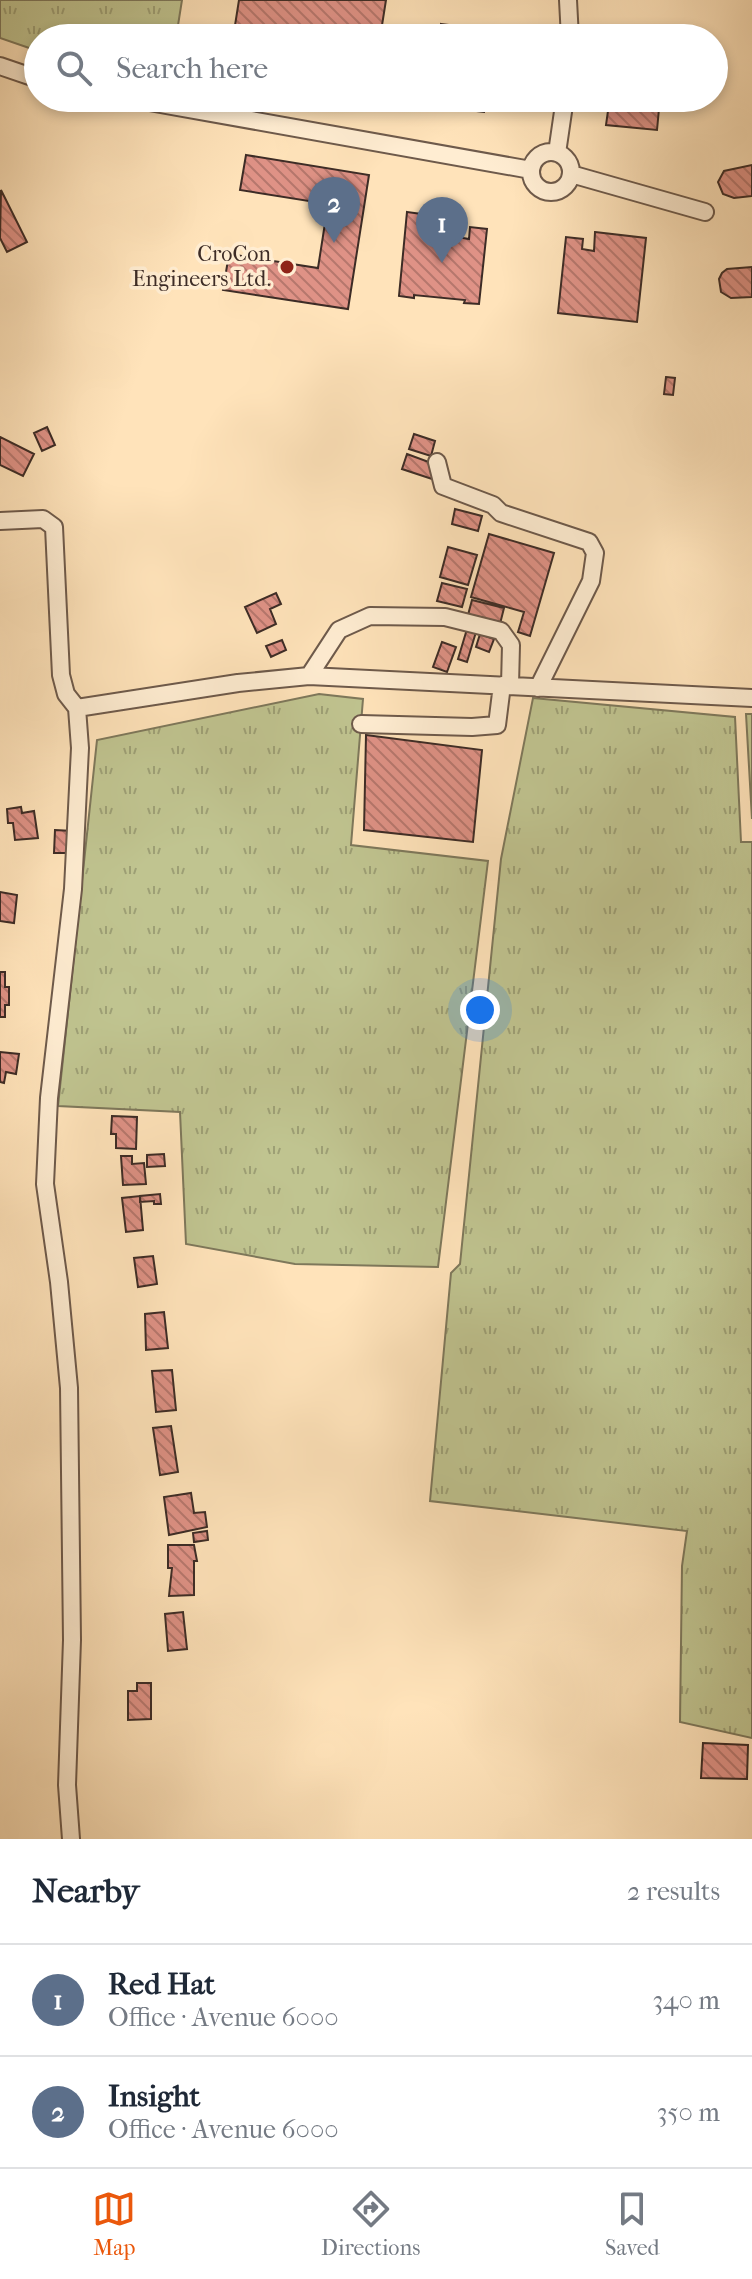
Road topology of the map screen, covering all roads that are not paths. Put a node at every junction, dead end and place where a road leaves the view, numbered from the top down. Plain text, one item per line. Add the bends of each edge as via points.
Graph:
1 (568, 0) edge
2 (569, 24) edge
3 (0, 66) edge
4 (24, 74) edge
5 (206, 112) edge
6 (563, 112) edge
7 (557, 153) junction
8 (531, 170) junction
9 (571, 174) junction
10 (705, 212) dead end
11 (437, 462) dead end
12 (0, 521) edge
13 (309, 676) junction
14 (506, 685) junction
15 (538, 688) junction
16 (752, 698) edge
17 (77, 708) junction
18 (361, 724) dead end
19 (71, 1839) edge

1 - 2 street
3 - 4 street
5 - 8 street
6 - 7 street
7 - 8 street via 537,157
7 - 9 street via 568,161
8 - 9 street via 533,182 549,193 566,186
9 - 10 street
11 - 15 street via 443,486 501,513 589,542 595,553 591,581
12 - 17 street via 43,519 54,527 61,675
13 - 14 street
13 - 14 street via 339,630 370,616 445,617 501,631 511,645
13 - 17 street
14 - 15 street
14 - 18 street via 497,725
15 - 16 street
17 - 19 street via 73,889 49,1098 45,1184 69,1388

